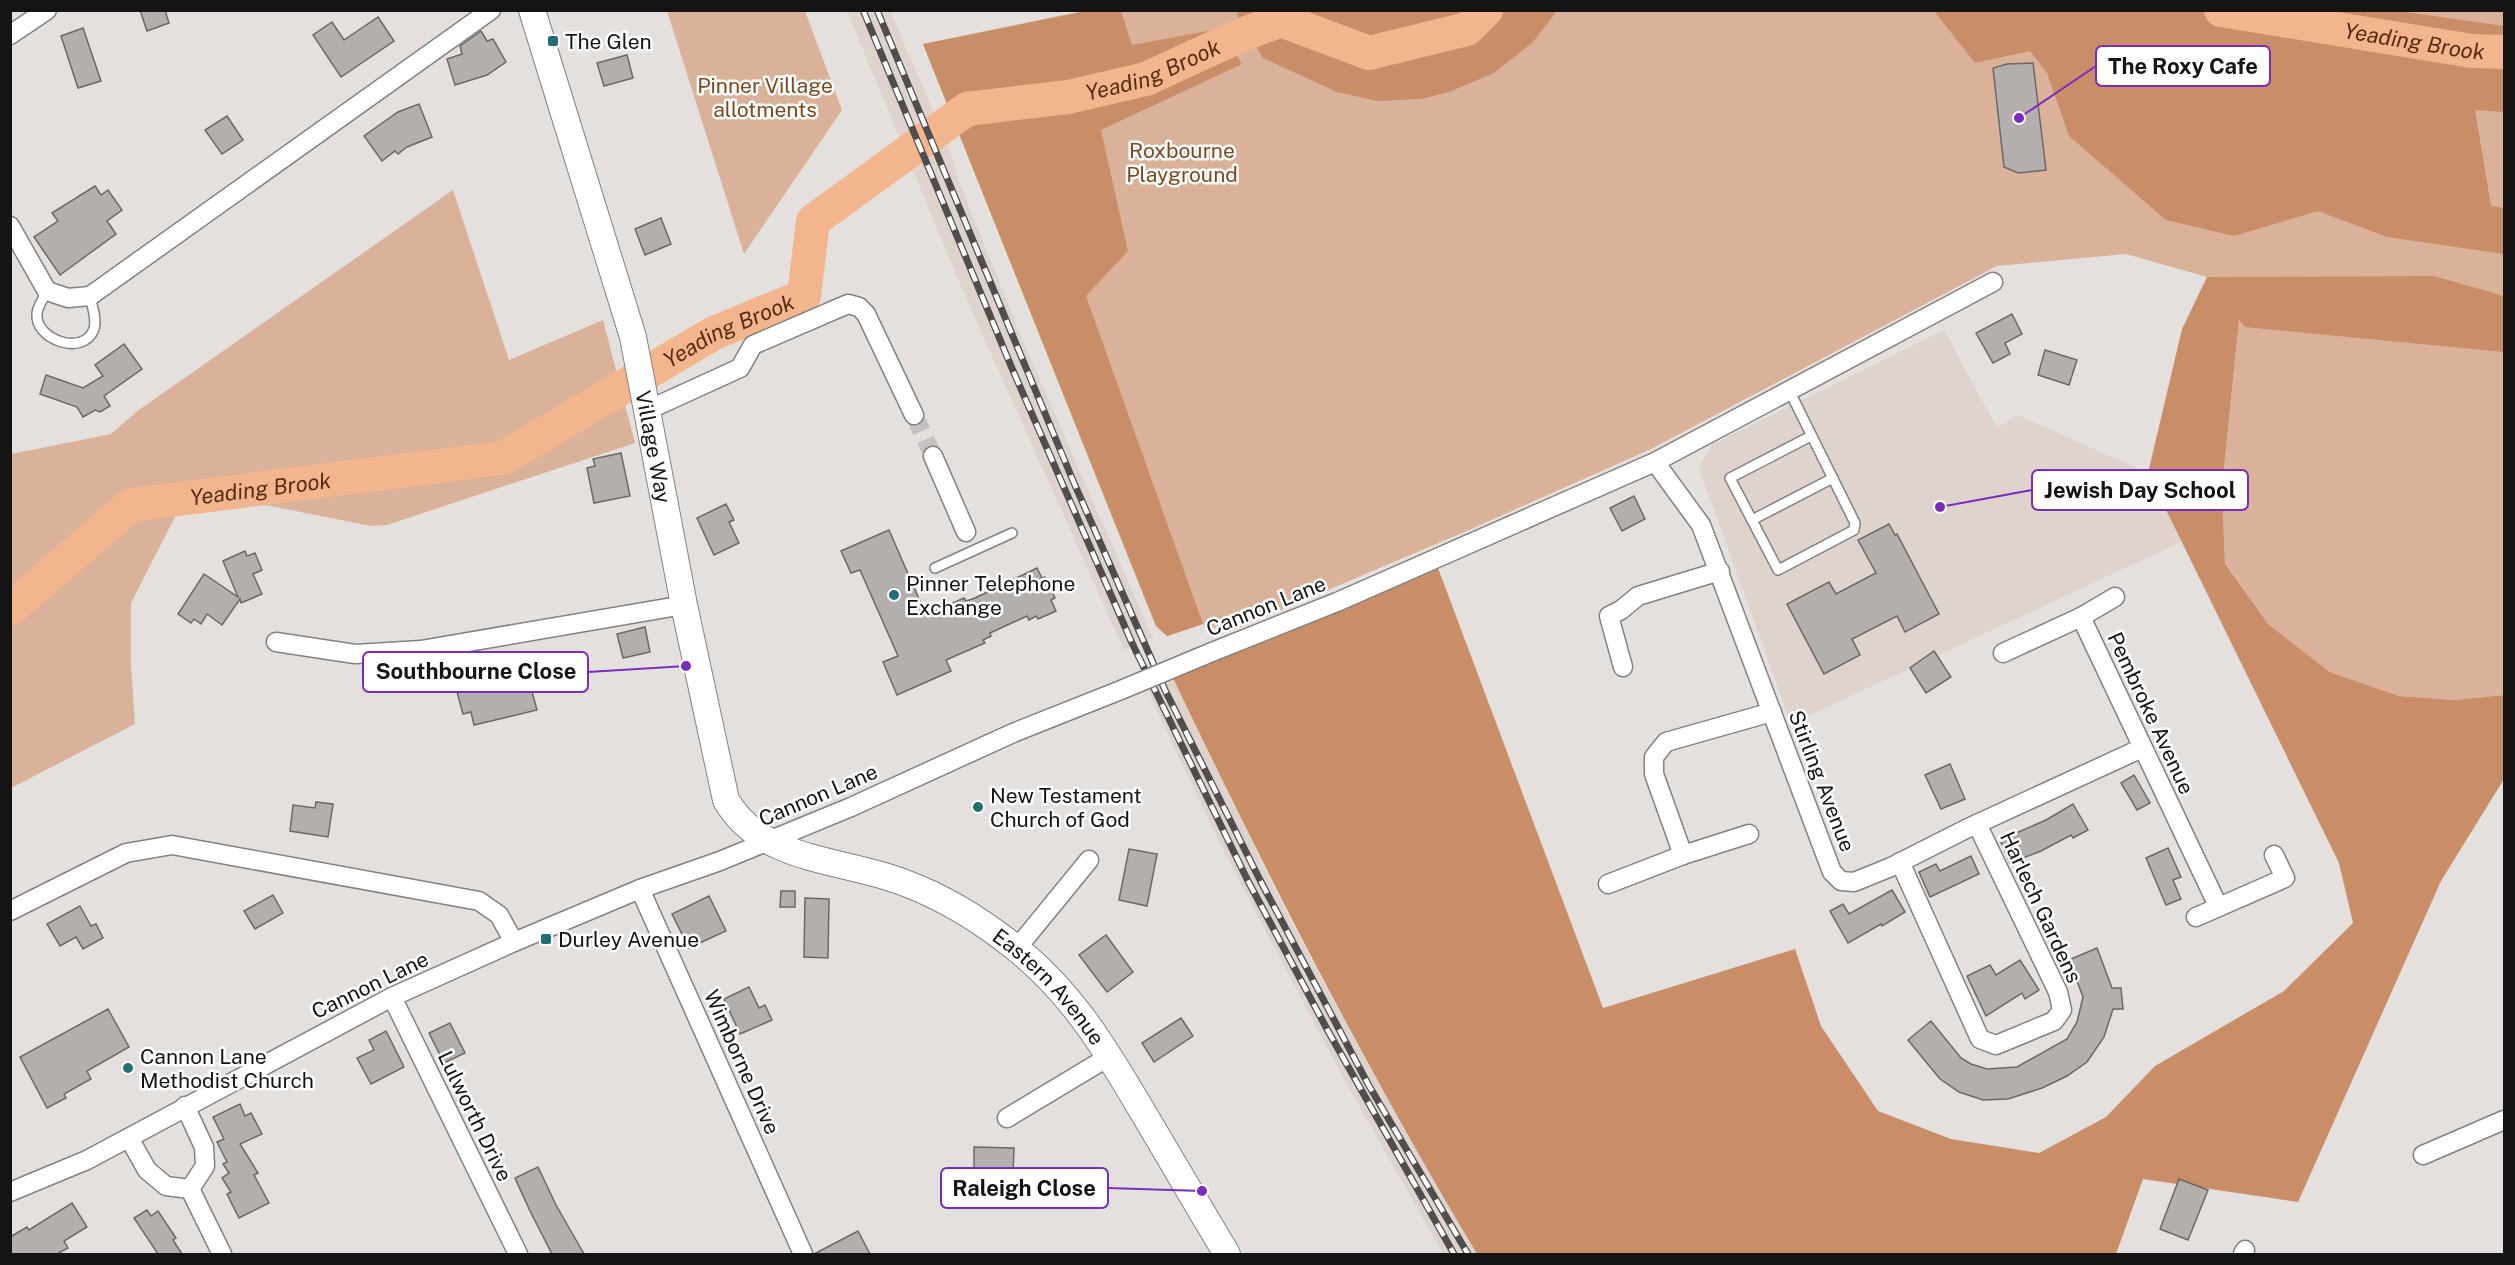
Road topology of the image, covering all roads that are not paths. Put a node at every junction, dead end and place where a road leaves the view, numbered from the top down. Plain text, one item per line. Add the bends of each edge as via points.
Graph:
1 (47, 10) edge
2 (491, 10) edge
3 (531, 10) edge
4 (10, 35) edge
5 (10, 226) edge
6 (1993, 282) dead end
7 (47, 291) junction
8 (90, 296) junction
9 (644, 388) junction
10 (1790, 392) junction
11 (914, 416) tunnel mouth
12 (1811, 436) junction
13 (933, 456) tunnel mouth
14 (1655, 462) junction
15 (1833, 478) junction
16 (1752, 520) junction
17 (966, 532) joint
18 (1012, 532) dead end
19 (974, 550) junction
20 (935, 568) dead end
21 (1720, 571) junction
22 (2115, 597) dead end
23 (684, 605) junction
24 (2080, 617) junction
25 (276, 642) dead end
26 (2003, 653) dead end
27 (1623, 667) dead end
28 (1772, 712) junction
29 (2142, 748) junction
30 (1977, 824) junction
31 (1749, 834) dead end
32 (768, 841) junction
33 (1683, 855) junction
34 (2274, 855) dead end
35 (1089, 860) dead end
36 (1900, 862) junction
37 (1608, 884) dead end
38 (640, 889) junction
39 (2218, 906) junction
40 (10, 911) edge
41 (2196, 916) dead end
42 (514, 942) junction
43 (1017, 948) junction
44 (392, 997) junction
45 (1110, 1056) junction
46 (185, 1106) junction
47 (1007, 1118) dead end
48 (2505, 1120) edge
49 (129, 1138) junction
50 (2423, 1155) dead end
51 (190, 1189) junction
52 (10, 1192) edge
53 (222, 1254) edge
54 (518, 1254) edge
55 (803, 1254) edge
56 (1226, 1254) edge

1 - 4 street
2 - 8 street
3 - 9 street, Village Way via 633,337
5 - 7 street
6 - 10 street, Cannon Lane
7 - 8 street via 68,298
7 - 8 lane via 37,321 48,336 66,343 76,344 94,331
9 - 11 street via 740,368 753,345 848,304 866,314
9 - 23 street, Village Way
10 - 12 lane
10 - 14 street, Cannon Lane
12 - 15 lane
12 - 16 lane via 1730,478
13 - 17 street
14 - 21 street, Stirling Avenue via 1701,525
14 - 32 street, Cannon Lane, bridge via 1337,602 1013,733
15 - 16 lane
15 - 16 lane via 1855,523 1854,530 1808,555 1778,570
17 - 19 lane
18 - 19 lane
19 - 20 lane
21 - 27 street via 1638,596 1609,616
21 - 28 street, Stirling Avenue
22 - 24 street
23 - 25 street via 421,650 355,654
23 - 32 street, Village Way via 726,800 737,817
24 - 26 street, Pembroke Avenue
24 - 29 street, Pembroke Avenue
28 - 33 street via 1666,742 1654,757 1654,774
28 - 36 street, Stirling Avenue via 1832,872 1841,881 1854,882
29 - 30 street, Stirling Avenue
29 - 39 street, Pembroke Avenue
30 - 36 street, Stirling Avenue
30 - 36 street, Harlech Gardens via 2058,992 2062,1010 2054,1021 1995,1045 1980,1039
31 - 33 street
32 - 38 street, Cannon Lane
32 - 43 street, Eastern Avenue via 806,856 907,883
33 - 37 street
34 - 39 street via 2285,878
35 - 43 street
38 - 42 street, Cannon Lane
38 - 55 street, Wimborne Drive
39 - 41 street
40 - 42 street via 126,853 172,845 479,901 499,915
42 - 44 street, Cannon Lane
43 - 45 street, Eastern Avenue via 1065,993
44 - 46 street, Cannon Lane
44 - 54 street, Lulworth Drive
45 - 47 street
45 - 56 street, Eastern Avenue
46 - 49 street, Cannon Lane
46 - 51 street via 204,1147 205,1166
48 - 50 street
49 - 51 street via 147,1170 166,1186
49 - 52 street, Cannon Lane
51 - 53 street

